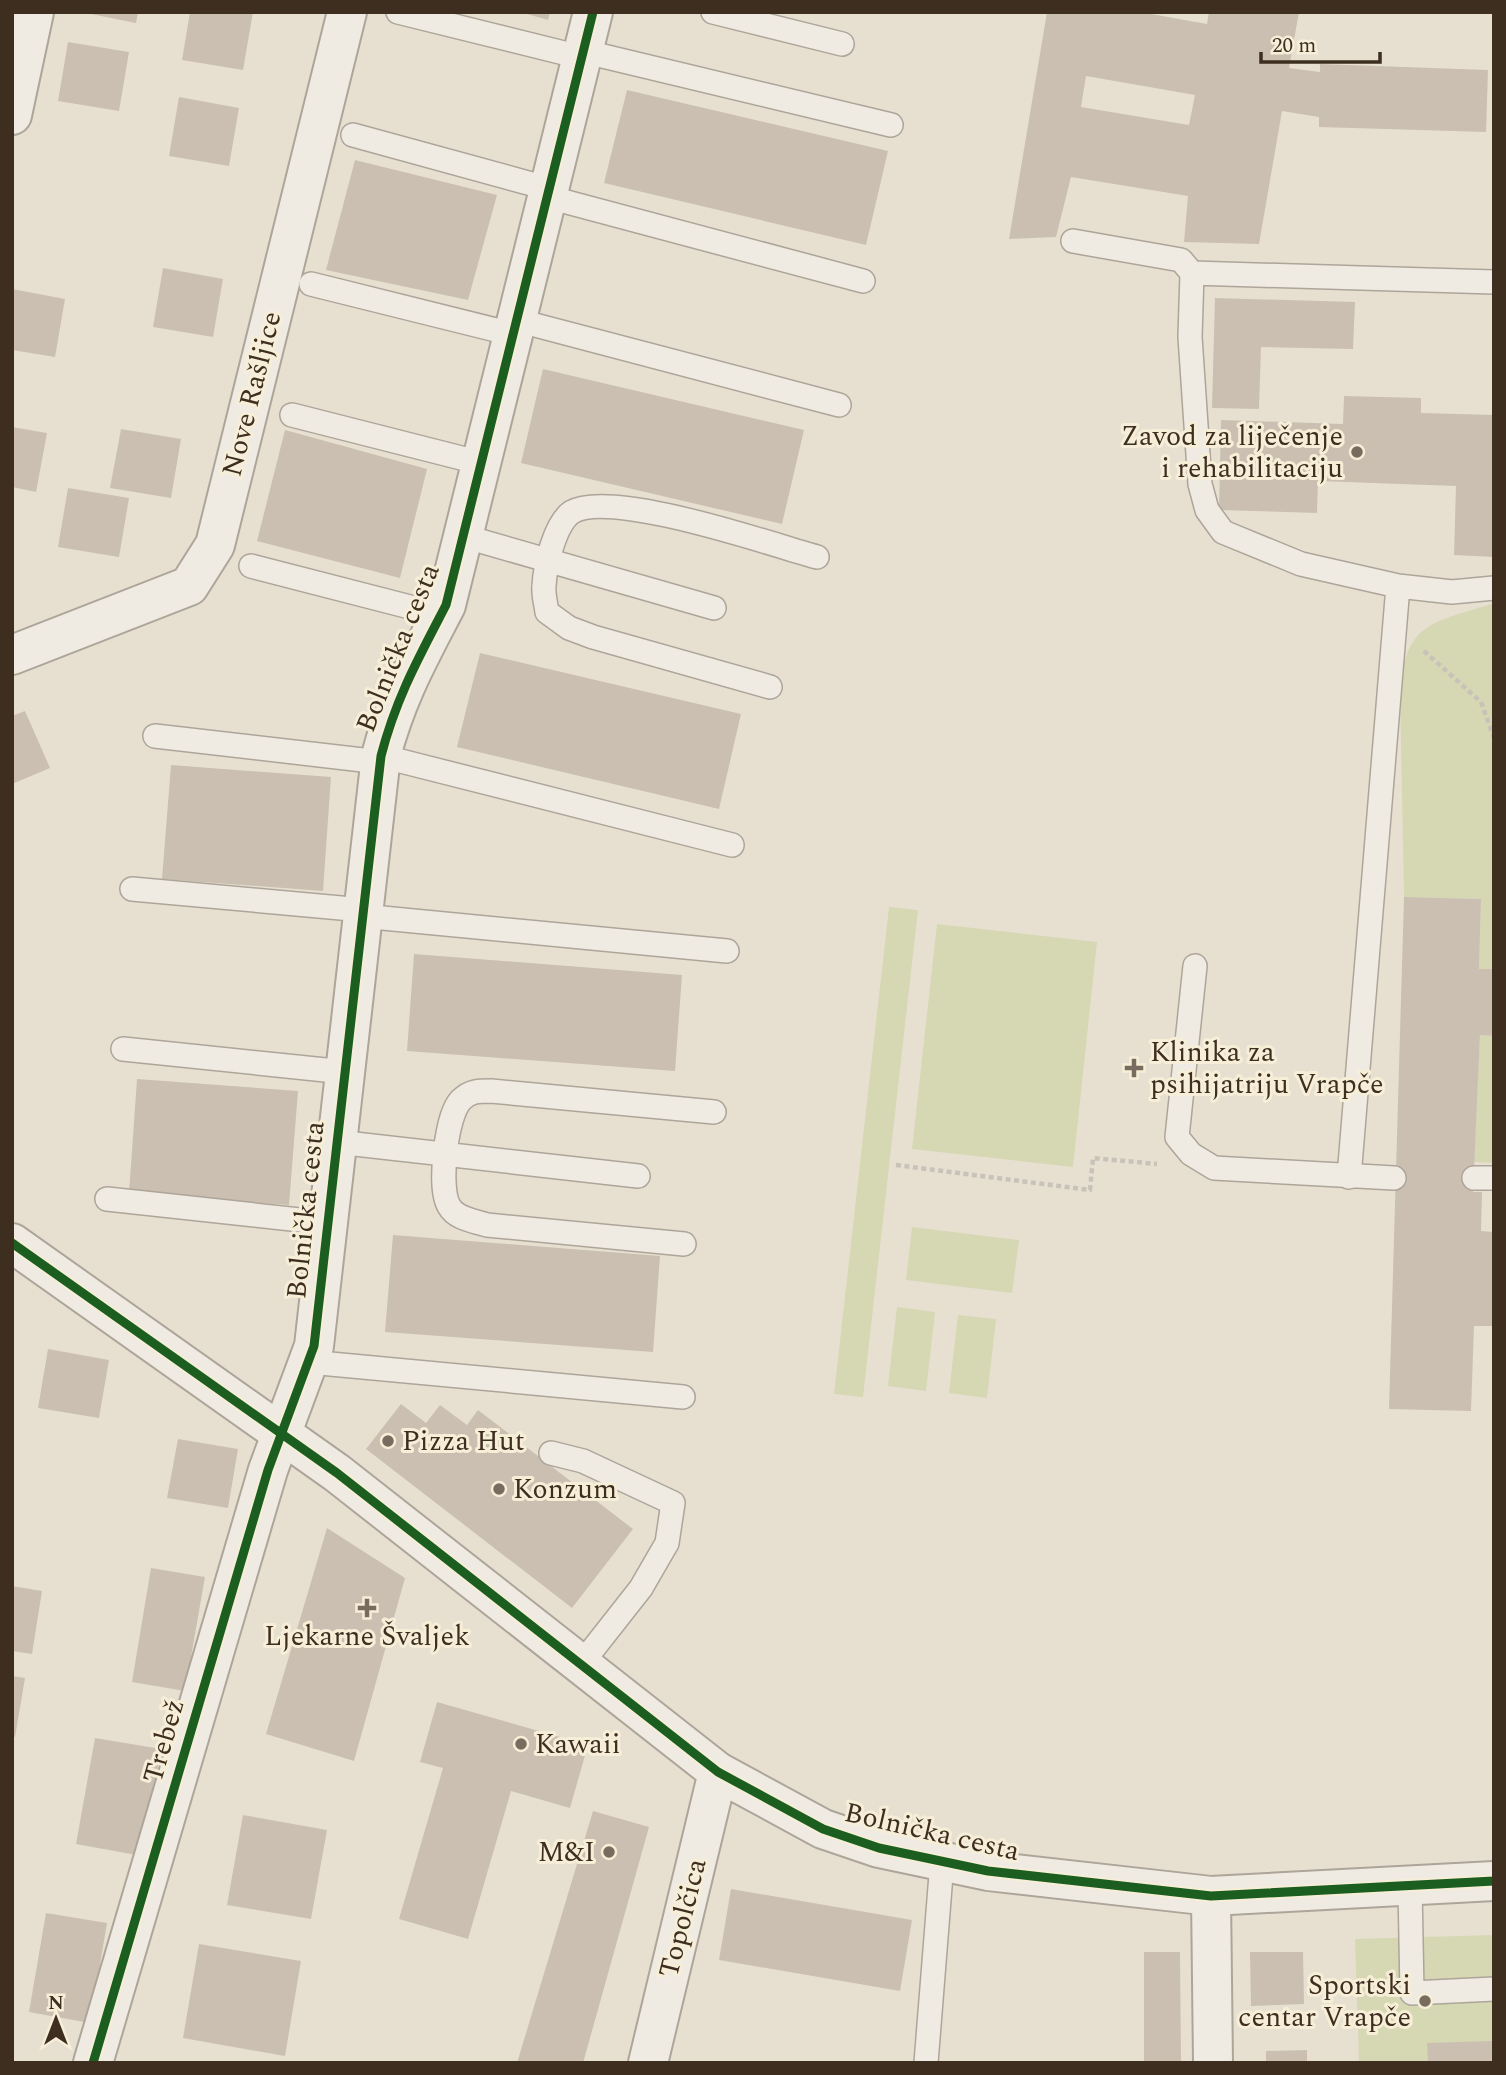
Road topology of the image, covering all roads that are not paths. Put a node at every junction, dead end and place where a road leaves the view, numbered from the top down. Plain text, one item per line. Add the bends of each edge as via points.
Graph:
1 (34, 12) edge
2 (347, 12) edge
3 (398, 12) edge
4 (593, 12) edge
5 (713, 12) edge
6 (842, 44) dead end
7 (581, 54) junction
8 (12, 115) edge
9 (891, 125) dead end
10 (353, 135) dead end
11 (549, 193) junction
12 (1073, 241) dead end
13 (1192, 273) junction
14 (863, 281) dead end
15 (1494, 282) edge
16 (311, 284) dead end
17 (514, 327) junction
18 (839, 405) dead end
19 (292, 415) dead end
20 (481, 463) junction
21 (463, 536) junction
22 (817, 557) dead end
23 (550, 559) junction
24 (251, 566) dead end
25 (1398, 586) junction
26 (1494, 588) edge
27 (714, 608) dead end
28 (441, 615) junction
29 (12, 655) edge
30 (769, 687) dead end
31 (155, 736) dead end
32 (380, 759) junction
33 (732, 845) dead end
34 (132, 889) dead end
35 (362, 913) junction
36 (727, 951) dead end
37 (1195, 966) dead end
38 (123, 1049) dead end
39 (345, 1072) junction
40 (714, 1112) dead end
41 (337, 1142) junction
42 (447, 1155) junction
43 (638, 1176) dead end
44 (1349, 1177) junction
45 (1394, 1178) dead end
46 (107, 1199) dead end
47 (328, 1223) junction
48 (684, 1244) dead end
49 (14, 1252) edge
50 (309, 1362) junction
51 (683, 1396) dead end
52 (280, 1432) junction
53 (551, 1453) dead end
54 (582, 1663) junction
55 (718, 1772) junction
56 (942, 1862) junction
57 (1494, 1881) edge
58 (1410, 1887) junction
59 (1211, 1896) junction
60 (1494, 1989) edge
61 (93, 2063) edge
62 (648, 2063) edge
63 (926, 2063) edge
64 (1213, 2063) edge

1 - 8 street
2 - 29 street, Nove Rašljice via 215,545 189,586
3 - 7 lane
4 - 7 street, Bolnička cesta
5 - 6 lane
7 - 9 lane
7 - 11 street, Bolnička cesta
10 - 11 lane
11 - 14 lane
11 - 17 street, Bolnička cesta
12 - 13 lane via 1181,260
13 - 15 lane
13 - 25 lane via 1190,337 1200,484 1207,510 1223,532 1301,564
16 - 17 lane
17 - 18 lane
17 - 20 street, Bolnička cesta
19 - 20 lane
20 - 21 street, Bolnička cesta
21 - 23 lane
21 - 28 street, Bolnička cesta
22 - 23 lane via 645,510 599,506 574,511 563,520
23 - 27 lane
23 - 30 lane via 543,586 547,612 569,628
24 - 28 lane
25 - 26 lane via 1452,592
25 - 44 lane
28 - 32 street, Bolnička cesta via 409,672
31 - 32 lane
32 - 33 lane
32 - 35 street, Bolnička cesta
34 - 35 lane
35 - 36 lane
35 - 39 street, Bolnička cesta
37 - 44 lane via 1177,1137 1191,1154 1214,1168
38 - 39 lane
39 - 41 street, Bolnička cesta
40 - 42 lane via 471,1092 451,1117
41 - 42 lane
41 - 47 street, Bolnička cesta
42 - 43 lane
42 - 48 lane via 444,1193 450,1208 463,1218 487,1225
44 - 45 lane
46 - 47 lane
47 - 50 street, Bolnička cesta
49 - 52 street, Bolnička cesta
50 - 51 lane
50 - 52 street, Bolnička cesta
52 - 54 street, Bolnička cesta
52 - 61 street, Trebež
53 - 54 lane via 583,1461 673,1503 667,1543 640,1588
54 - 55 street, Bolnička cesta
55 - 56 street, Bolnička cesta via 823,1829
55 - 62 street, Topolčica
56 - 59 street, Bolnička cesta via 1046,1880
56 - 63 lane
57 - 58 street, Bolnička cesta
58 - 59 street, Bolnička cesta
58 - 60 lane via 1412,1993
59 - 64 street

